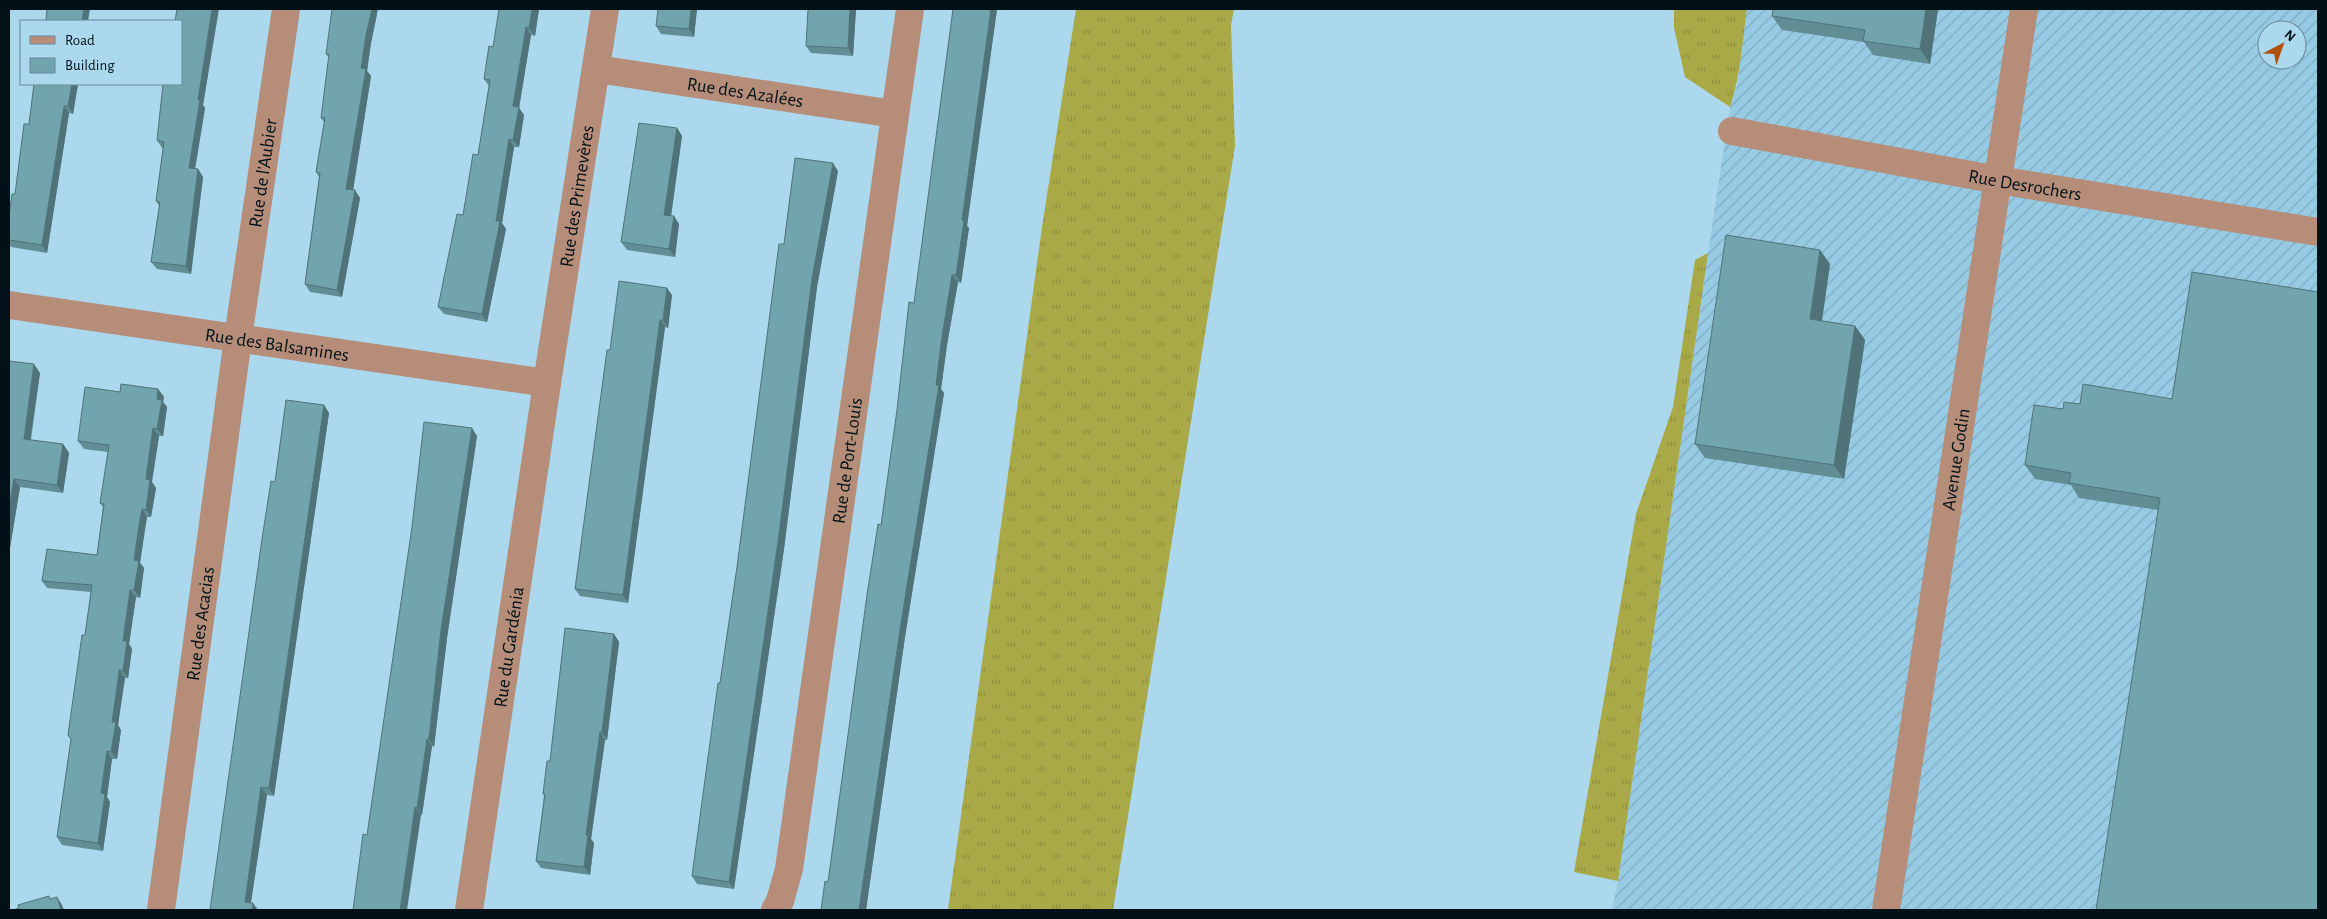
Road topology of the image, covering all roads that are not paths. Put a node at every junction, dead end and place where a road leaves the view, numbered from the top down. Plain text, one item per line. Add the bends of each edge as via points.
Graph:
1 (286, 9) edge
2 (605, 9) edge
3 (910, 9) edge
4 (2024, 9) edge
5 (596, 69) junction
6 (894, 114) junction
7 (1732, 130) dead end
8 (1998, 180) junction
9 (2318, 232) edge
10 (9, 305) edge
11 (238, 338) junction
12 (547, 383) junction
13 (161, 910) edge
14 (469, 910) edge
15 (775, 910) edge
16 (1886, 910) edge

1 - 11 street, Rue de l'Aubier
2 - 5 street, Rue des Primevères
3 - 6 street, Rue de Port-Louis
4 - 8 street, Avenue Godin
5 - 6 street, Rue des Azalées
5 - 12 street, Rue des Primevères
6 - 15 street, Rue de Port-Louis via 789,869
7 - 8 street, Rue Desrochers
8 - 9 street, Rue Desrochers
8 - 16 street, Avenue Godin
10 - 11 street, Rue des Balsamines
11 - 12 street, Rue des Balsamines
11 - 13 street, Rue des Acacias
12 - 14 street, Rue du Gardénia

